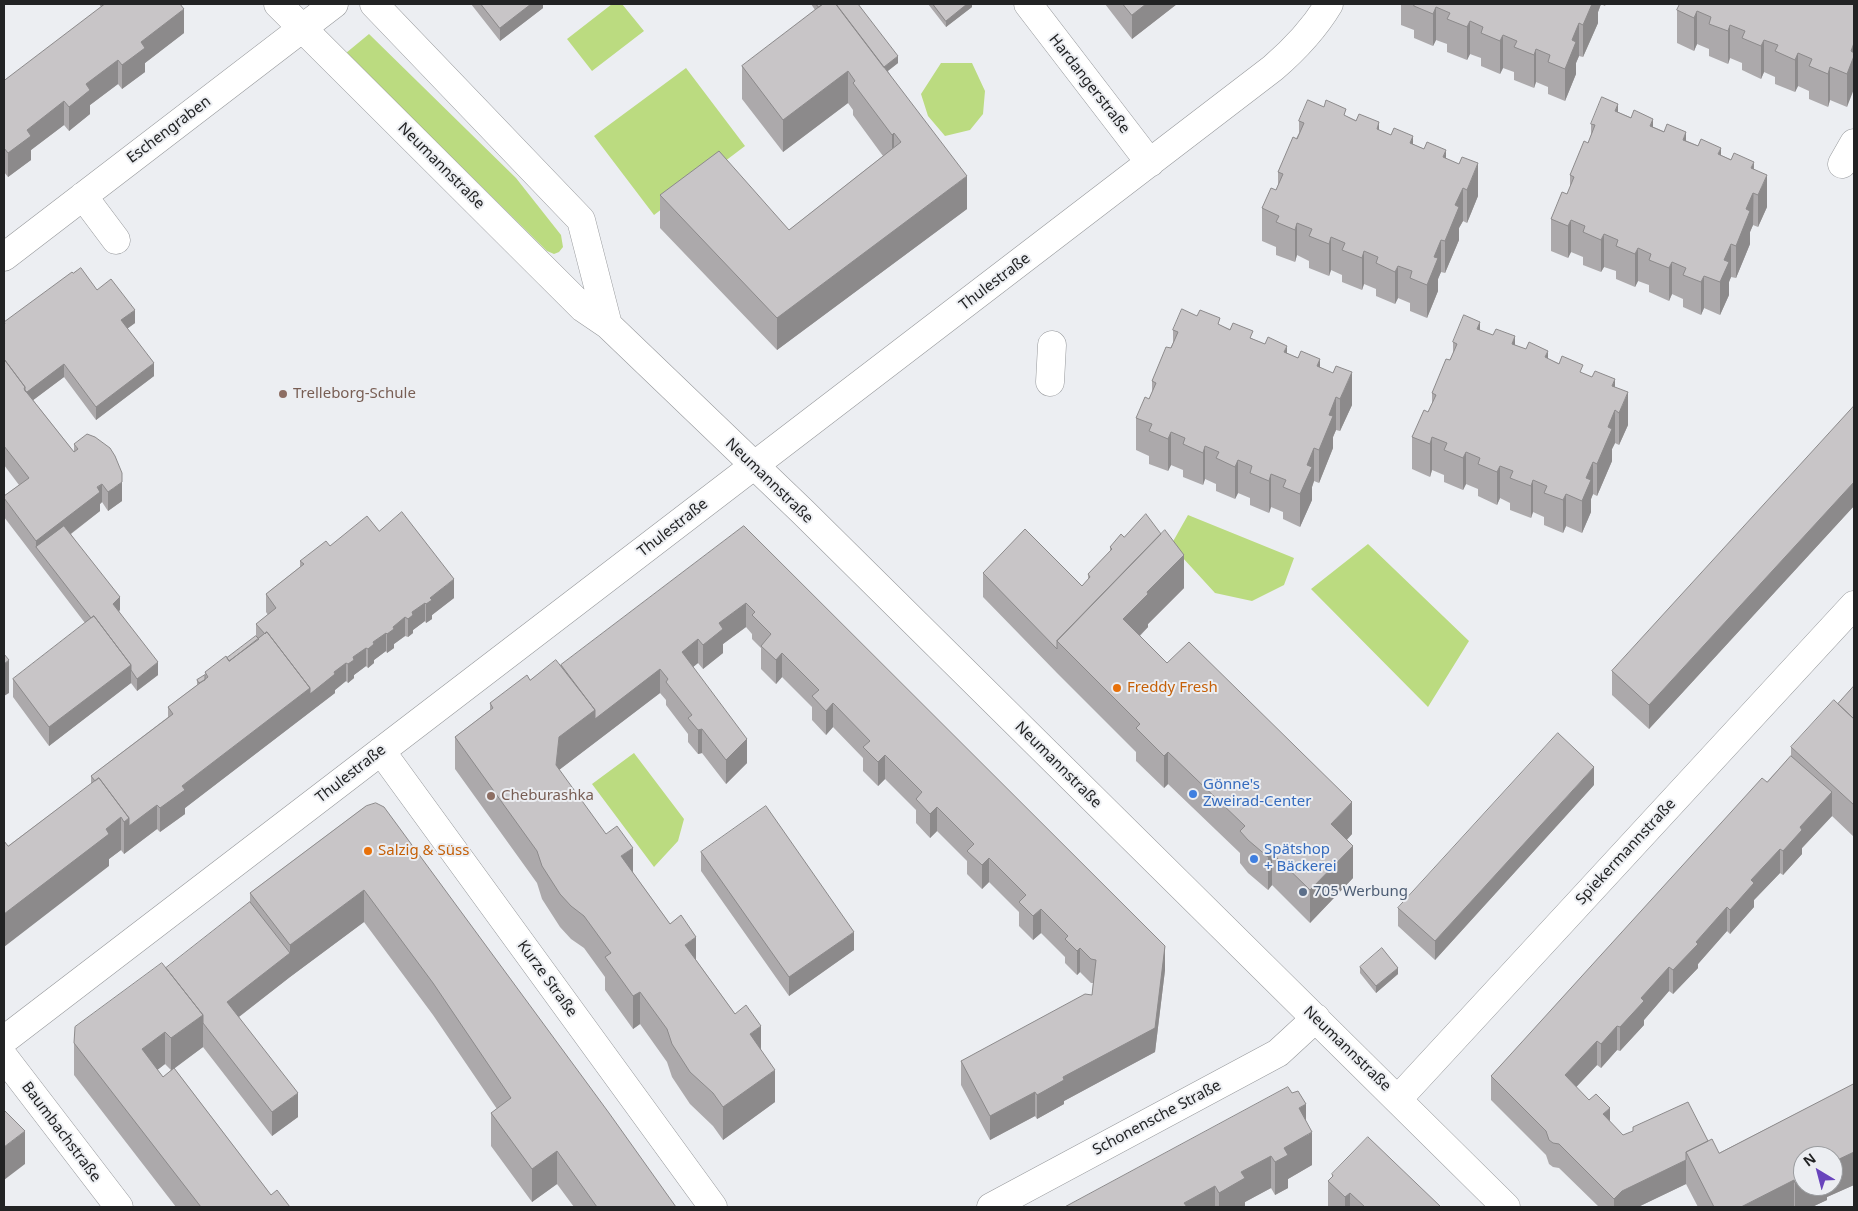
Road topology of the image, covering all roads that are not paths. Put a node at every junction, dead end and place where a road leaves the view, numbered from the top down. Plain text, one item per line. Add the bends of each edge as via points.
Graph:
1 (278, 4) edge
2 (334, 4) edge
3 (374, 4) edge
4 (1028, 4) edge
5 (1329, 4) edge
6 (303, 28) junction
7 (1150, 163) junction
8 (83, 196) junction
9 (116, 240) dead end
10 (4, 257) edge
11 (608, 325) junction
12 (1052, 345) dead end
13 (1050, 382) dead end
14 (754, 466) junction
15 (1854, 605) edge
16 (381, 751) junction
17 (1316, 1018) junction
18 (4, 1040) edge
19 (4, 1057) edge
20 (1398, 1099) junction
21 (119, 1207) edge
22 (713, 1207) edge
23 (991, 1207) edge
24 (1506, 1207) edge

1 - 6 street, Neumannstraße
2 - 6 street, Eschengraben
3 - 11 street via 581,220
4 - 7 street, Hardangerstraße
5 - 7 street, Thulestraße via 1291,52
6 - 8 street, Eschengraben
6 - 11 street, Neumannstraße via 583,308
7 - 14 street, Thulestraße
8 - 9 street
8 - 10 street, Eschengraben
11 - 14 street, Neumannstraße
12 - 13 street
14 - 16 street, Thulestraße
14 - 17 street, Neumannstraße
15 - 20 street, Spiekermannstraße
16 - 18 street, Thulestraße
16 - 22 street, Kurze Straße
17 - 20 street, Neumannstraße
17 - 23 street, Schonensche Straße via 1278,1053
19 - 21 street, Baumbachstraße
20 - 24 street, Neumannstraße

